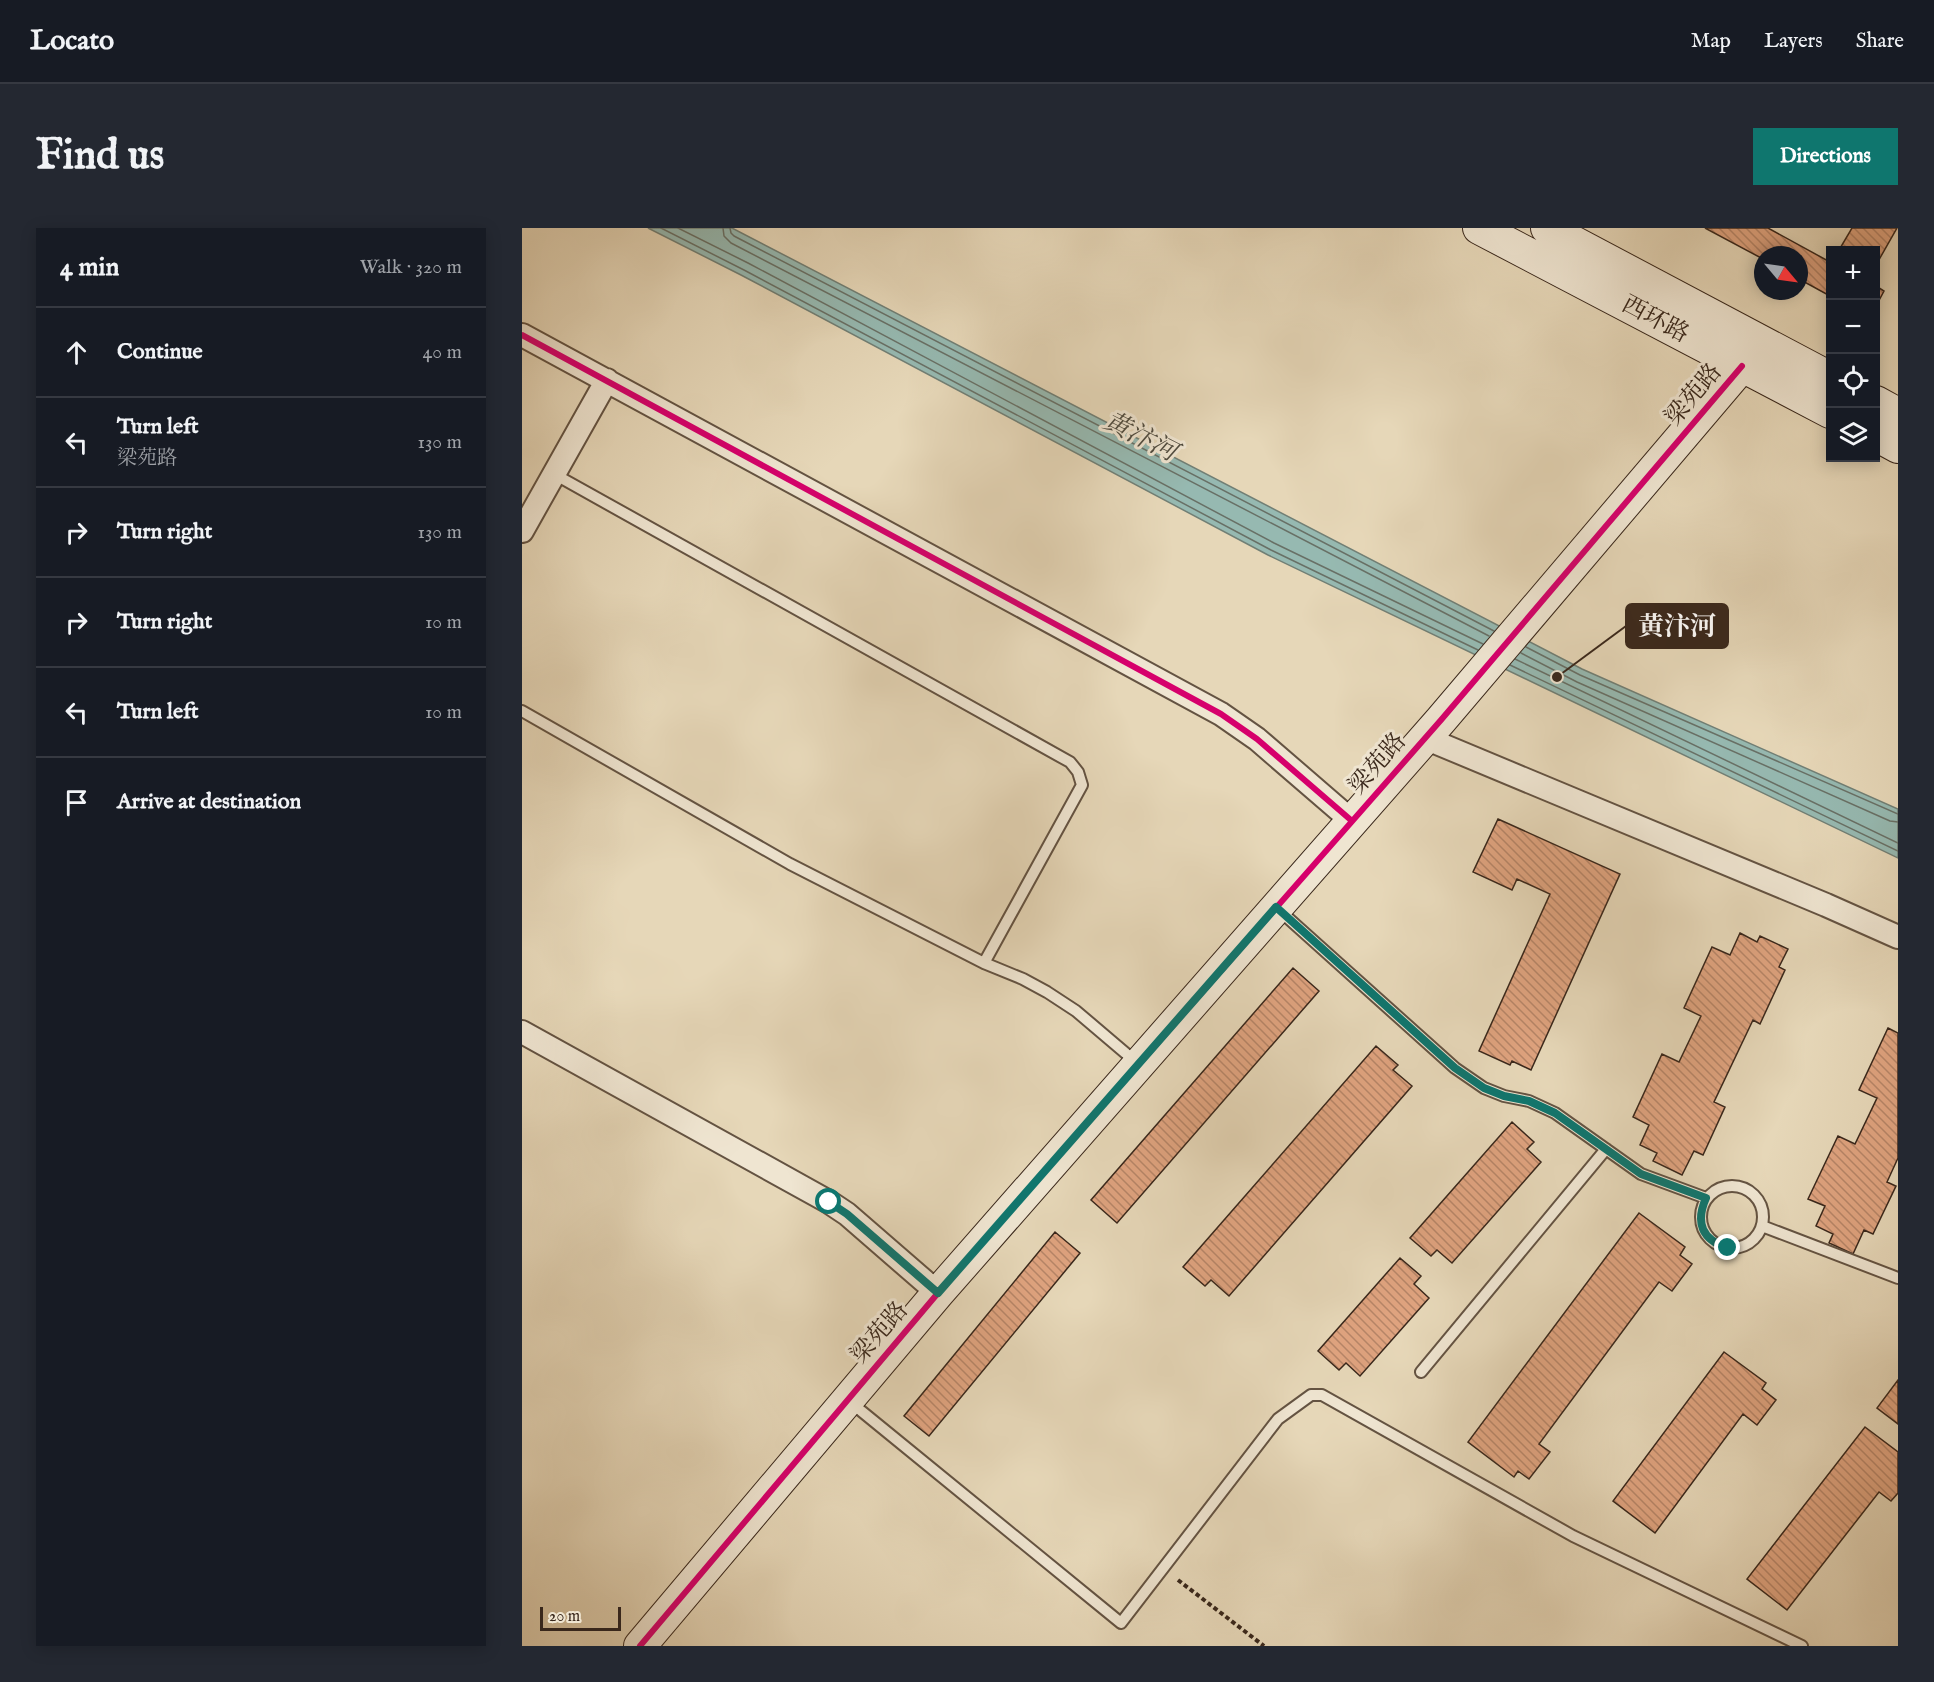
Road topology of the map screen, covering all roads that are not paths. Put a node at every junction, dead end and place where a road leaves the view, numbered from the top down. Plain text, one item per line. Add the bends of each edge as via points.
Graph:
1 (1479, 228) edge
2 (1547, 228) edge
3 (522, 335) edge
4 (1742, 366) junction
5 (1826, 376) edge
6 (607, 380) junction
7 (1880, 405) edge
8 (1826, 410) edge
9 (1898, 414) edge
10 (1880, 438) edge
11 (1898, 447) edge
12 (555, 474) junction
13 (522, 531) edge
14 (522, 711) edge
15 (1433, 729) junction
16 (1352, 821) junction
17 (1276, 907) junction
18 (1898, 937) edge
19 (984, 963) junction
20 (522, 1032) edge
21 (1139, 1065) junction
22 (1606, 1149) junction
23 (1706, 1198) junction
24 (1762, 1226) junction
25 (1898, 1278) edge
26 (938, 1293) junction
27 (1421, 1372) dead end
28 (847, 1399) junction
29 (639, 1646) edge
30 (1802, 1646) edge

1 - 4 street, 西环路
2 - 5 street, 西环路
3 - 6 street
4 - 8 street, 西环路
4 - 15 street, 梁苑路
6 - 12 street
6 - 16 street via 1221,714
7 - 9 street
10 - 11 street
12 - 13 street
12 - 19 lane via 1070,762 1082,785
14 - 19 lane via 790,864
15 - 16 street, 梁苑路
15 - 18 street
16 - 17 street, 梁苑路
17 - 21 street, 梁苑路
17 - 22 lane via 1455,1068 1484,1088 1555,1113
19 - 21 lane via 1023,979 1076,1011
20 - 26 street via 829,1202
21 - 26 street, 梁苑路
22 - 23 lane via 1641,1174
22 - 27 lane
23 - 24 lane via 1725,1186 1746,1188 1761,1205
23 - 24 lane via 1700,1220 1703,1231 1718,1245 1738,1248 1749,1244
24 - 25 lane
26 - 28 street, 梁苑路
28 - 29 street, 梁苑路
28 - 30 lane via 1121,1623 1278,1419 1311,1395 1322,1395 1573,1536

